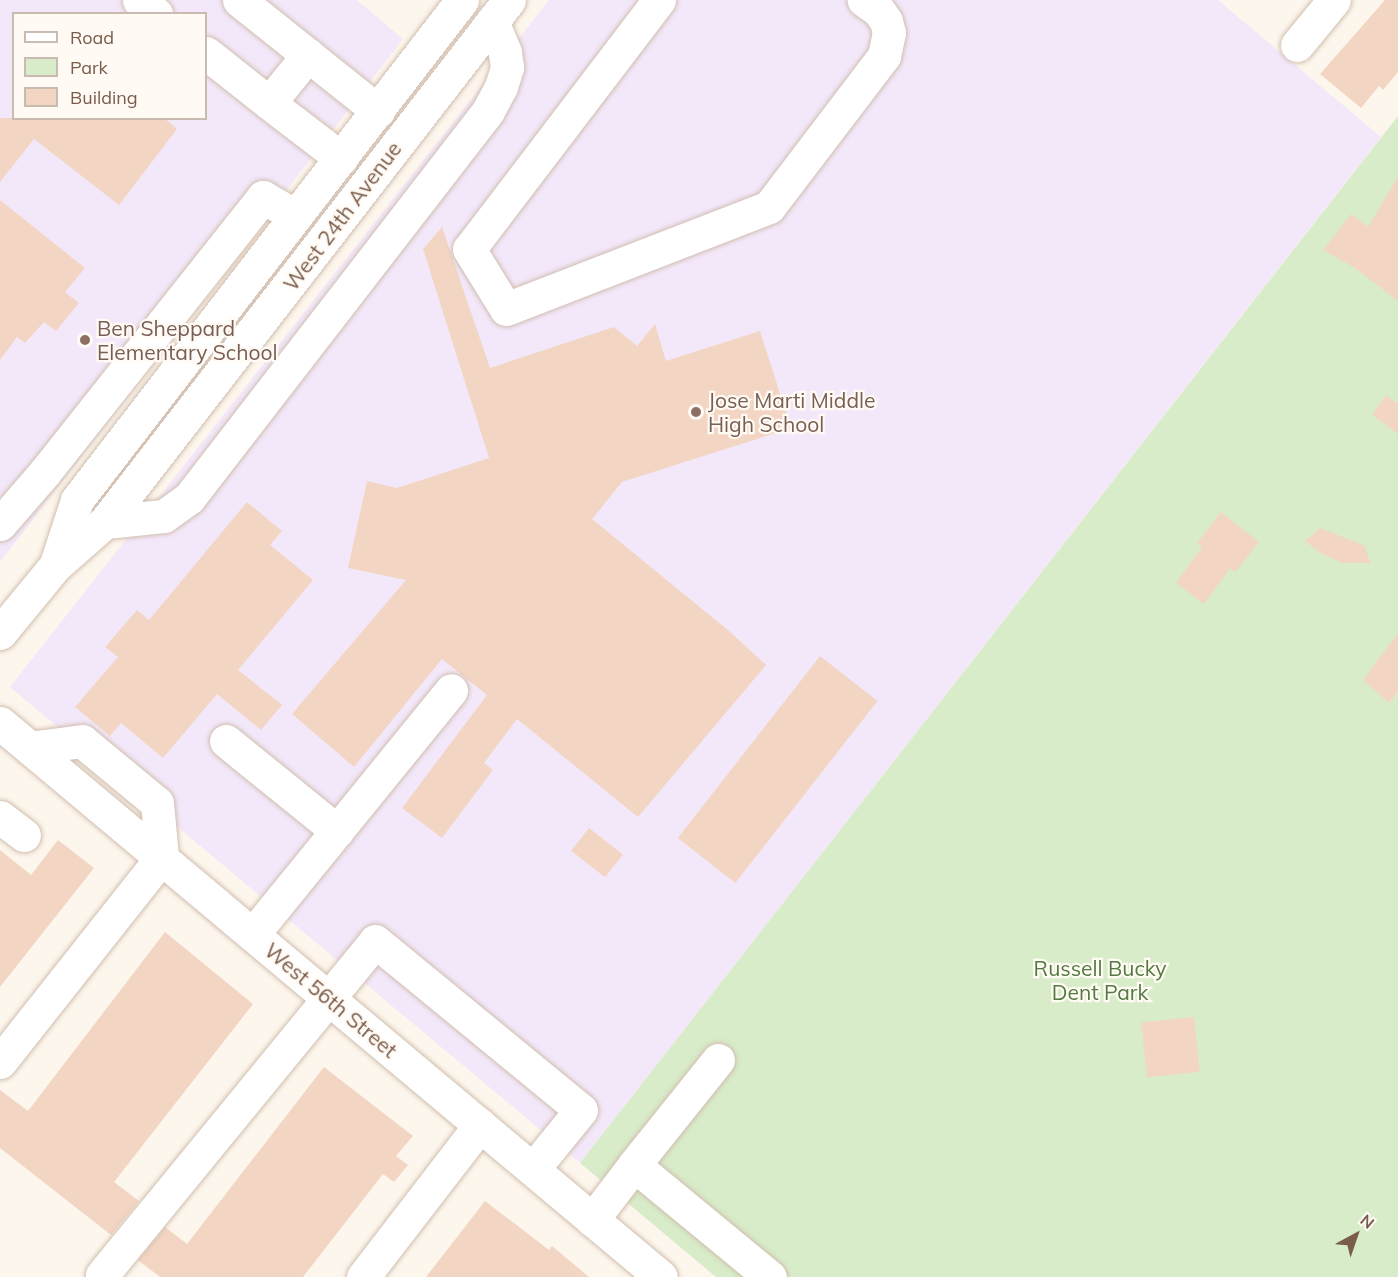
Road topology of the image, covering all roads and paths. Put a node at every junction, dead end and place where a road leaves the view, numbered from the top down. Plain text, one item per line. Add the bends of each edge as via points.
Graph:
1 (139, 0) edge
2 (239, 0) edge
3 (462, 0) edge
4 (659, 0) edge
5 (864, 0) edge
6 (1334, 0) edge
7 (501, 11) edge
8 (154, 12) edge
9 (1297, 45) dead end
10 (207, 54) edge
11 (308, 55) junction
12 (269, 104) junction
13 (378, 111) junction
14 (341, 158) junction
15 (296, 216) junction
16 (105, 522) junction
17 (0, 524) edge
18 (55, 566) junction
19 (3, 618) edge
20 (451, 690) dead end
21 (0, 723) edge
22 (226, 741) dead end
23 (337, 831) junction
24 (162, 857) junction
25 (253, 934) junction
26 (328, 998) junction
27 (718, 1060) dead end
28 (0, 1062) edge
29 (480, 1125) junction
30 (634, 1166) junction
31 (533, 1169) junction
32 (592, 1220) junction
33 (102, 1275) dead end
34 (363, 1277) edge
35 (661, 1277) edge
36 (770, 1277) edge

1 - 8 street
2 - 11 street
3 - 13 street, West 24th Avenue
4 - 5 street via 469,249 506,309 769,207 884,56 889,33 886,21
6 - 9 street
7 - 16 street, West 24th Avenue
7 - 16 street via 507,68 488,111 189,498 164,516
10 - 12 street
11 - 12 street
11 - 13 street
12 - 14 street
13 - 14 street, West 24th Avenue
14 - 15 street, West 24th Avenue
15 - 17 street via 263,197
15 - 18 street, West 24th Avenue via 77,500
16 - 18 street, West 24th Avenue
18 - 19 street, West 24th Avenue
20 - 23 street
21 - 24 street, West 56th Street
22 - 23 street
23 - 25 street
24 - 25 street, West 56th Street
24 - 28 street
25 - 26 street, West 56th Street
26 - 29 street, West 56th Street
26 - 31 street via 375,941 581,1110
26 - 33 street
27 - 30 street
29 - 31 street, West 56th Street
29 - 34 street
30 - 32 street
30 - 36 street
31 - 32 street, West 56th Street
32 - 35 street, West 56th Street

